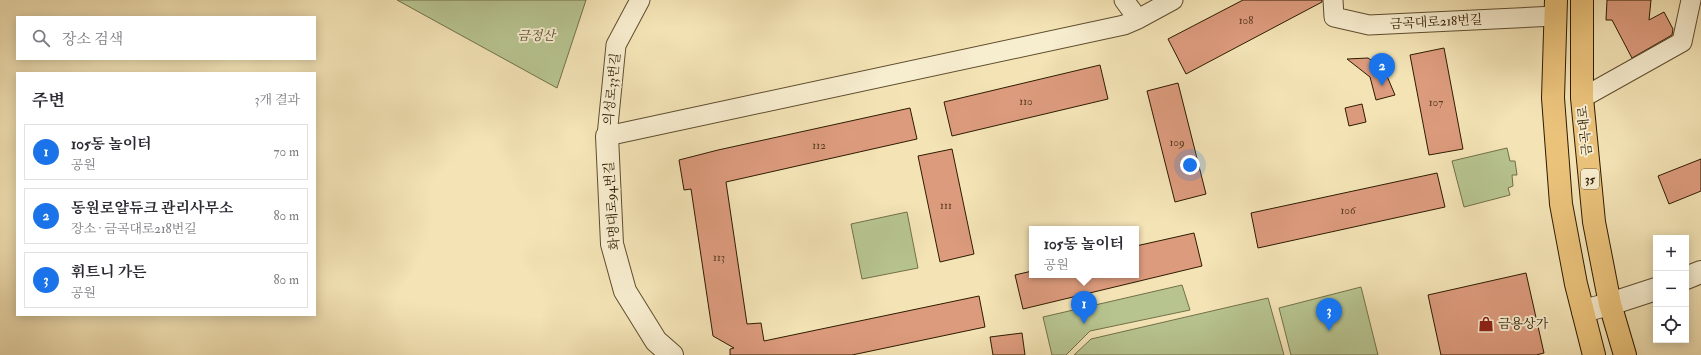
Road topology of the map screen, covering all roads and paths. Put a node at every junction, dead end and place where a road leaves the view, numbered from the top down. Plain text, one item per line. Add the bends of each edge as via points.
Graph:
1 (640, 0) edge
2 (1124, 0) edge
3 (1173, 0) edge
4 (1333, 0) edge
5 (1582, 0) edge
6 (1691, 0) edge
7 (1556, 8) edge
8 (1138, 19) junction
9 (1582, 98) junction
10 (607, 136) junction
11 (1701, 272) edge
12 (1689, 277) edge
13 (1653, 290) edge
14 (1610, 304) junction
15 (1583, 311) junction
16 (672, 355) edge
17 (1594, 355) edge
18 (1625, 355) edge

1 - 10 street, 의성로33번길 via 616,45
2 - 8 street
3 - 8 street
4 - 7 street, 금곡대로218번길 via 1334,17 1369,25
5 - 9 main road, 금곡대로 / 35
6 - 9 street via 1682,42
7 - 15 main road via 1553,98 1561,204
8 - 10 street via 1124,25
9 - 14 main road, 금곡대로 / 35 via 1594,222
10 - 16 street, 화명대로94번길 via 612,244 625,291 656,340
11 - 12 street
13 - 14 street
14 - 15 street
14 - 18 main road, 금곡대로 / 35
15 - 17 main road

